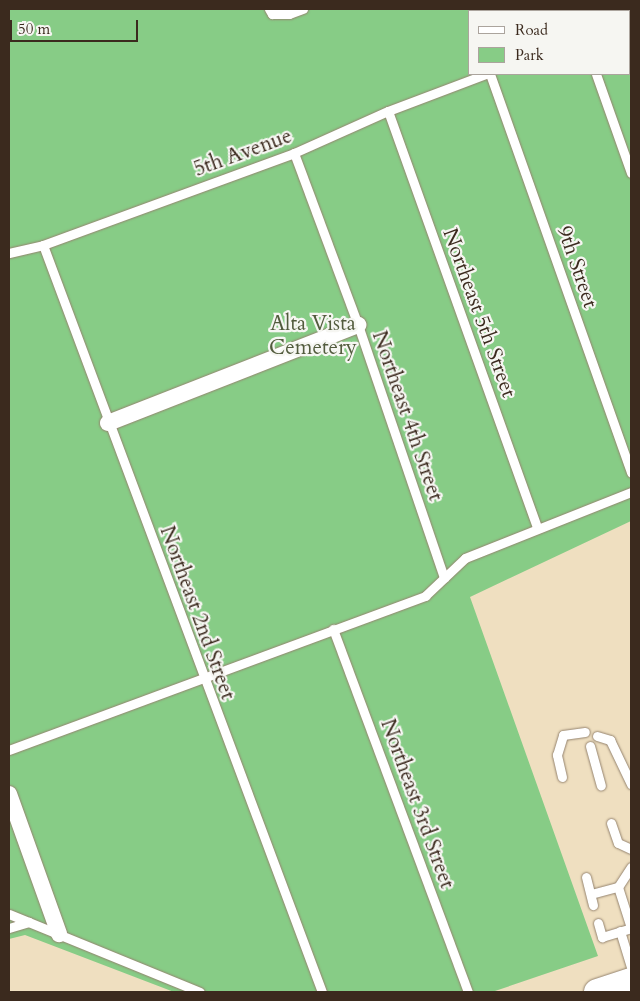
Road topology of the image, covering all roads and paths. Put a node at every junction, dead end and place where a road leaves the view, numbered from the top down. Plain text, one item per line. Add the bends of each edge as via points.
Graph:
1 (269, 9) edge
2 (303, 9) edge
3 (483, 75) edge
4 (490, 75) edge
5 (596, 75) edge
6 (388, 111) junction
7 (294, 154) junction
8 (631, 173) edge
9 (43, 246) junction
10 (9, 253) edge
11 (358, 325) junction
12 (108, 423) junction
13 (631, 472) edge
14 (631, 492) edge
15 (537, 527) junction
16 (444, 578) junction
17 (333, 629) junction
18 (202, 678) junction
19 (585, 732) dead end
20 (597, 736) dead end
21 (590, 746) dead end
22 (9, 750) edge
23 (562, 777) dead end
24 (631, 784) edge
25 (601, 786) dead end
26 (9, 794) edge
27 (611, 823) dead end
28 (631, 850) edge
29 (631, 867) edge
30 (586, 877) dead end
31 (618, 888) junction
32 (591, 894) junction
33 (593, 905) dead end
34 (9, 914) edge
35 (29, 922) junction
36 (598, 923) dead end
37 (9, 928) edge
38 (631, 928) edge
39 (620, 931) junction
40 (59, 934) junction
41 (631, 967) edge
42 (631, 981) edge
43 (200, 992) edge
44 (322, 992) edge
45 (468, 992) edge
46 (597, 992) edge

1 - 2 lane via 272,14 289,14
3 - 6 lane, 5th Avenue
4 - 13 lane, 9th Street
5 - 8 lane
6 - 7 lane, 5th Avenue
6 - 15 lane, Northeast 5th Street
7 - 9 lane, 5th Avenue
7 - 11 lane, Northeast 4th Street
9 - 10 lane, 5th Avenue
9 - 12 lane, Northeast 2nd Street
11 - 12 street
11 - 16 lane, Northeast 4th Street
12 - 18 lane, Northeast 2nd Street
14 - 15 lane
15 - 16 lane via 465,558
16 - 17 lane via 425,596
17 - 18 lane
17 - 45 lane, Northeast 3rd Street
18 - 22 lane
18 - 44 lane, Northeast 2nd Street
19 - 23 lane via 563,735 557,755
20 - 24 lane via 610,740
21 - 25 lane
26 - 40 street
27 - 28 lane via 618,843
29 - 31 lane
30 - 32 lane
31 - 32 lane
31 - 38 lane
32 - 33 lane
34 - 35 lane
35 - 37 lane
35 - 40 lane
36 - 39 lane via 602,936
38 - 39 lane
39 - 41 lane
40 - 43 lane
42 - 46 main road

